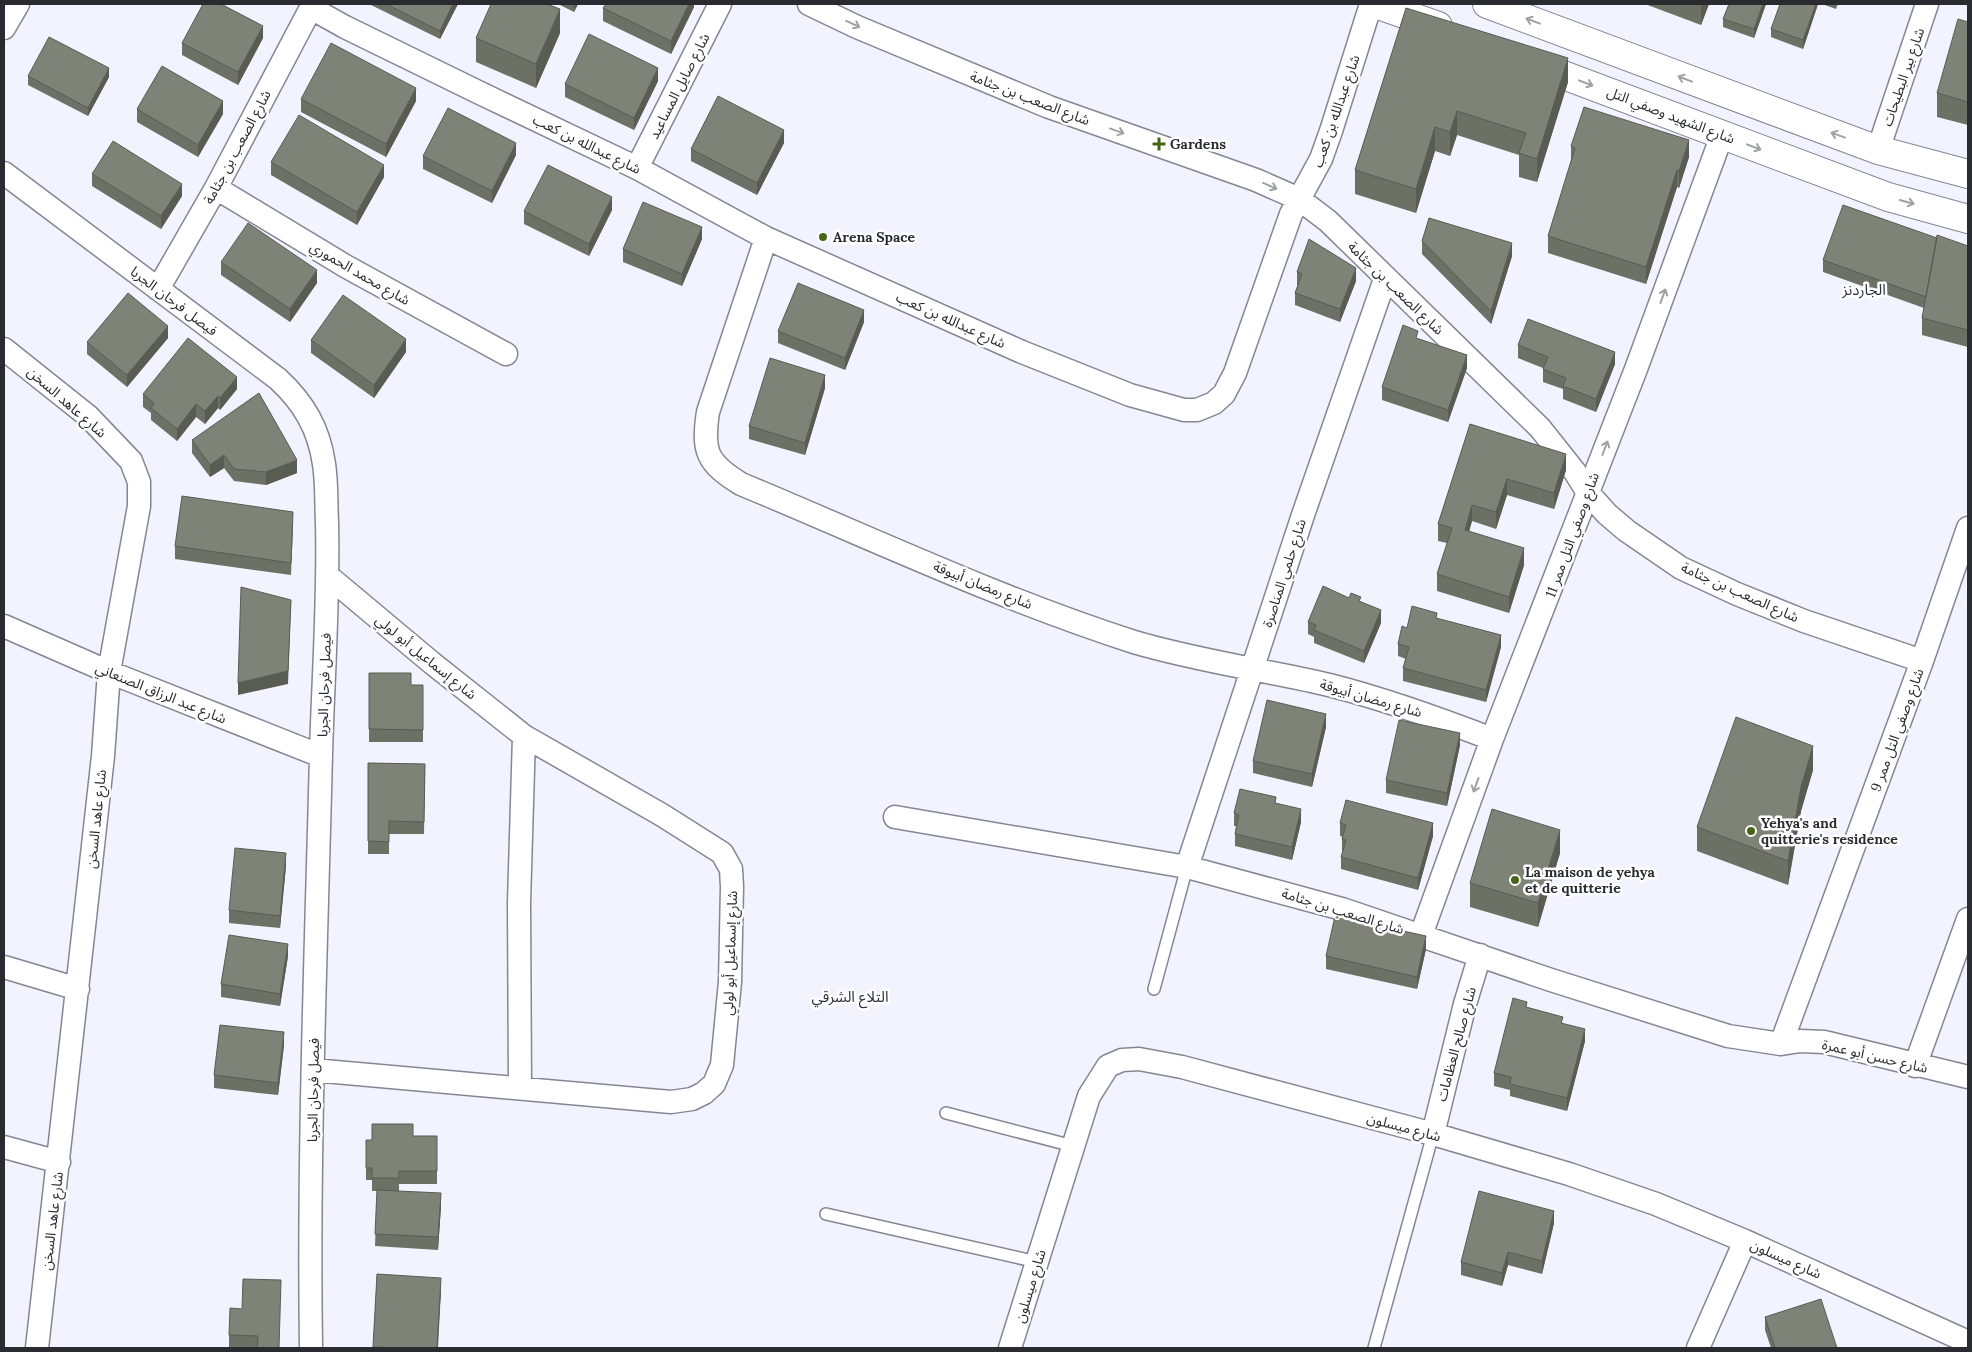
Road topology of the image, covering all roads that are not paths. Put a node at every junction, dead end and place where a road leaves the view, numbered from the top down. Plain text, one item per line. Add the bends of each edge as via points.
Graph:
1 (18, 4) edge
2 (720, 4) edge
3 (809, 4) edge
4 (1371, 4) edge
5 (1376, 4) edge
6 (1487, 4) edge
7 (1927, 4) edge
8 (312, 6) edge
9 (4, 28) edge
10 (1462, 36) edge
11 (1514, 56) edge
12 (1722, 135) junction
13 (1878, 150) junction
14 (637, 168) junction
15 (4, 173) edge
16 (1968, 174) edge
17 (216, 188) junction
18 (1299, 199) junction
19 (1968, 219) edge
20 (766, 238) junction
21 (1385, 279) junction
22 (158, 289) junction
23 (4, 349) edge
24 (506, 354) dead end
25 (1588, 493) junction
26 (1968, 528) edge
27 (328, 576) junction
28 (4, 626) edge
29 (1922, 661) junction
30 (1254, 669) junction
31 (108, 672) junction
32 (524, 736) junction
33 (1492, 740) junction
34 (321, 756) junction
35 (895, 817) dead end
36 (1187, 868) junction
37 (1968, 919) edge
38 (1421, 935) junction
39 (1480, 954) junction
40 (4, 968) edge
41 (1154, 988) dead end
42 (78, 989) junction
43 (1780, 1044) junction
44 (1915, 1066) junction
45 (313, 1070) junction
46 (1968, 1077) edge
47 (520, 1088) junction
48 (946, 1113) dead end
49 (1433, 1134) junction
50 (1073, 1146) junction
51 (4, 1147) edge
52 (59, 1162) junction
53 (826, 1214) dead end
54 (1746, 1241) junction
55 (1037, 1262) junction
56 (1968, 1342) edge
57 (37, 1348) edge
58 (311, 1348) edge
59 (1010, 1348) edge
60 (1374, 1348) edge
61 (1698, 1348) edge

1 - 9 street
2 - 14 street, شارع صايل المساعيد
3 -> 18 street, شارع الصعب بن جثامة via 1049,107 1256,180
4 - 18 street, شارع عبدالله بن كعب via 1321,159
5 - 10 main road
13 -> 6 main road
7 - 13 street, شارع بير البطيحات
8 - 14 street, شارع عبدالله بن كعب via 463,85
8 - 17 street, شارع الصعب بن جثامة
11 -> 12 main road, شارع الشهيد وصفي التل
12 -> 19 main road, شارع الشهيد وصفي التل via 1888,197
25 -> 12 street, شارع وصفي التل ممر 11
13 - 16 main road
14 - 20 street, شارع عبدالله بن كعب
15 - 22 street, فيصل فرحان الجربا
17 - 22 street, شارع الصعب بن جثامة
17 - 24 street, شارع محمد الحموري via 347,267
18 - 20 street, شارع عبدالله بن كعب via 1236,373 1224,394 1214,403 1197,410 1184,410 1130,395 1022,352
18 - 21 street, شارع الصعب بن جثامة via 1328,221
20 - 30 street, شارع رمضان أبيوقة via 708,412 704,435 708,454 720,470 741,484 1088,626 1137,642
21 - 25 street, شارع الصعب بن جثامة via 1540,428
21 - 30 street, شارع حلمي المناصرة via 1303,515
22 - 27 street, فيصل فرحان الجربا via 278,380 301,404 320,442 324,466
23 - 31 street, شارع عاهد السخن via 88,416 131,461 139,482 139,506
25 - 29 street, شارع الصعب بن جثامة via 1627,531 1682,568 1804,621
25 - 33 street, شارع وصفي التل ممر 11
26 - 29 street, شارع وصفي التل ممر 9
27 - 32 street, شارع إسماعيل أبو لولي
27 - 34 street, فيصل فرحان الجربا
28 - 31 street, شارع عبد الرزاق الصنعاني
29 - 43 street, شارع وصفي التل ممر 9
30 - 33 street, شارع رمضان أبيوقة via 1331,686 1439,718
30 - 36 street, شارع حلمي المناصرة
31 - 34 street, شارع عبد الرزاق الصنعاني
31 - 42 street, شارع عاهد السخن via 103,756
32 - 47 street via 519,903
32 - 47 street, شارع إسماعيل أبو لولي via 722,853 731,869 732,887 726,1039 722,1065 714,1084 692,1099 671,1102
33 -> 38 street, شارع وصفي التل ممر 11
34 - 45 street, فيصل فرحان الجربا
35 - 36 street, شارع الصعب بن جثامة
36 - 38 street, شارع الصعب بن جثامة via 1342,909
36 - 41 lane
37 - 44 street
38 - 39 street, شارع الصعب بن جثامة
39 - 43 street, شارع الصعب بن جثامة via 1728,1036
39 - 49 street, شارع صالح العظامات via 1462,1013
40 - 42 street
42 - 52 street, شارع عاهد السخن
43 - 44 street, شارع حسن أبو عمرة via 1824,1042
44 - 46 street, شارع حسن أبو عمرة
45 - 47 street, شارع إسماعيل أبو لولي
45 - 58 street, فيصل فرحان الجربا
48 - 50 lane
49 - 50 street, شارع ميسلون via 1182,1067 1122,1060 1108,1066 1088,1096
49 - 54 street, شارع ميسلون via 1622,1191
49 - 60 lane
50 - 55 street, شارع ميسلون
51 - 52 street
52 - 57 street, شارع عاهد السخن
53 - 55 lane
54 - 56 street, شارع ميسلون
54 - 61 street
55 - 59 street, شارع ميسلون

